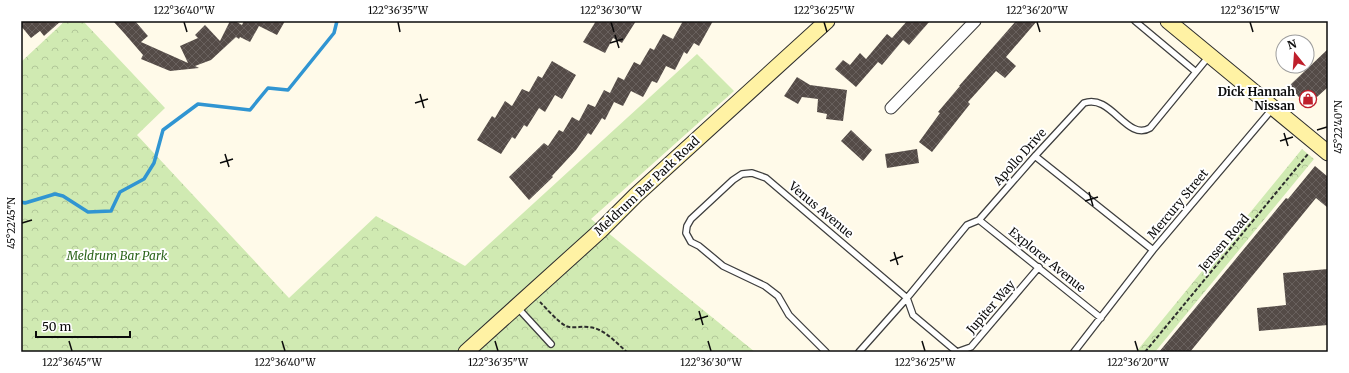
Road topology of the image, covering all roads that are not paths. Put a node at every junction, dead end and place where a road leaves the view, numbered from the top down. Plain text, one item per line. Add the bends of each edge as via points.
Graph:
1 (828, 21) edge
2 (975, 21) edge
3 (1135, 21) edge
4 (1168, 21) edge
5 (1210, 55) junction
6 (1196, 72) junction
7 (891, 108) dead end
8 (1274, 108) junction
9 (1322, 148) edge
10 (1035, 156) junction
11 (979, 220) junction
12 (1153, 250) junction
13 (1039, 267) junction
14 (907, 298) junction
15 (517, 306) junction
16 (1102, 318) junction
17 (551, 344) dead end
18 (466, 352) edge
19 (826, 352) edge
20 (859, 352) edge
21 (1074, 352) edge

1 - 15 street, Meldrum Bar Park Road
2 - 7 street
3 - 6 lane
4 - 5 street
5 - 6 lane, Apollo Drive
5 - 8 street
6 - 10 lane, Apollo Drive via 1146,131 1133,129 1105,106 1091,100 1084,102
8 - 9 street
8 - 12 lane, Mercury Street
10 - 11 lane, Apollo Drive
10 - 12 lane
11 - 13 lane, Explorer Avenue
11 - 14 lane, Apollo Drive via 967,225
12 - 16 lane, Mercury Street
13 - 14 lane, Jupiter Way via 971,347 957,352 913,315
13 - 16 lane, Explorer Avenue
14 - 19 lane, Venus Avenue via 766,178 752,173 742,174 691,219 686,233 691,242 723,266 765,286 778,296 789,315
14 - 20 lane, Apollo Drive
15 - 17 lane
15 - 18 street, Meldrum Bar Park Road
16 - 21 lane, Mercury Street

